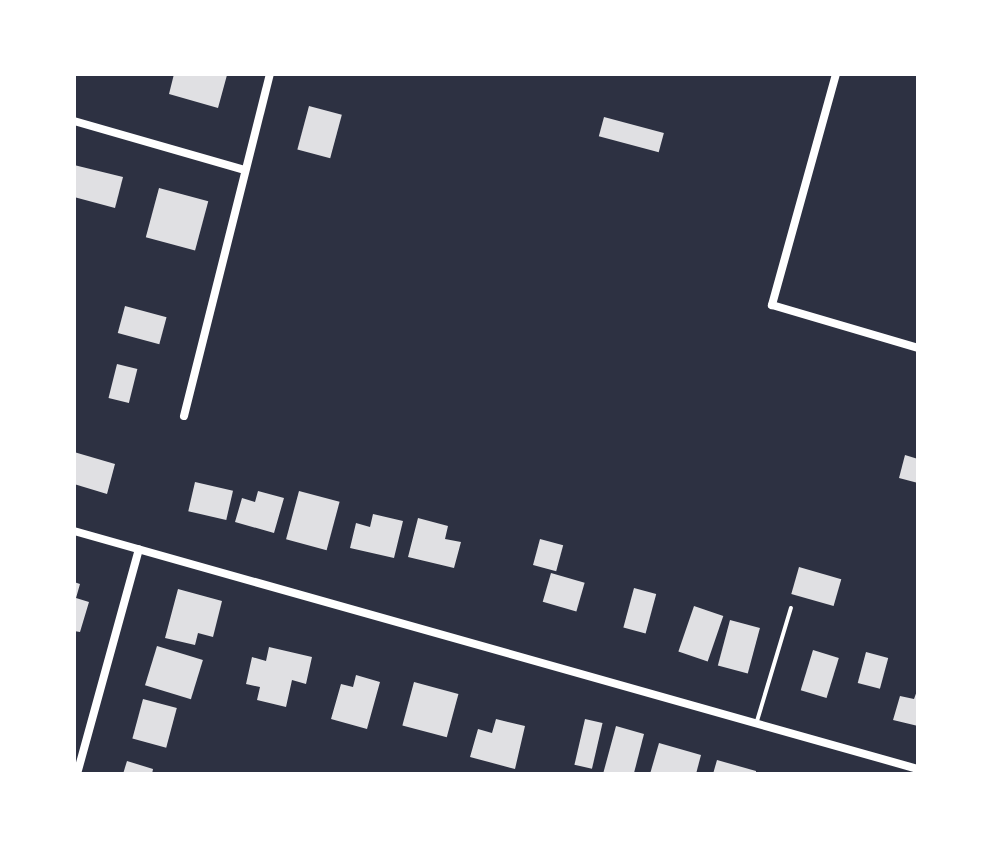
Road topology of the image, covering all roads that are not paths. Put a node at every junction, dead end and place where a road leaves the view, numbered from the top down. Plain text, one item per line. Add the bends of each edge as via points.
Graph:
1 (270, 74) edge
2 (836, 74) edge
3 (74, 121) edge
4 (245, 170) junction
5 (918, 348) edge
6 (184, 416) dead end
7 (74, 531) edge
8 (139, 549) junction
9 (791, 608) dead end
10 (756, 724) junction
11 (918, 769) edge
12 (77, 774) edge

1 - 4 street
2 - 5 street via 772,305
3 - 4 street
4 - 6 street
7 - 8 street
8 - 10 street
8 - 12 street
9 - 10 lane
10 - 11 street

